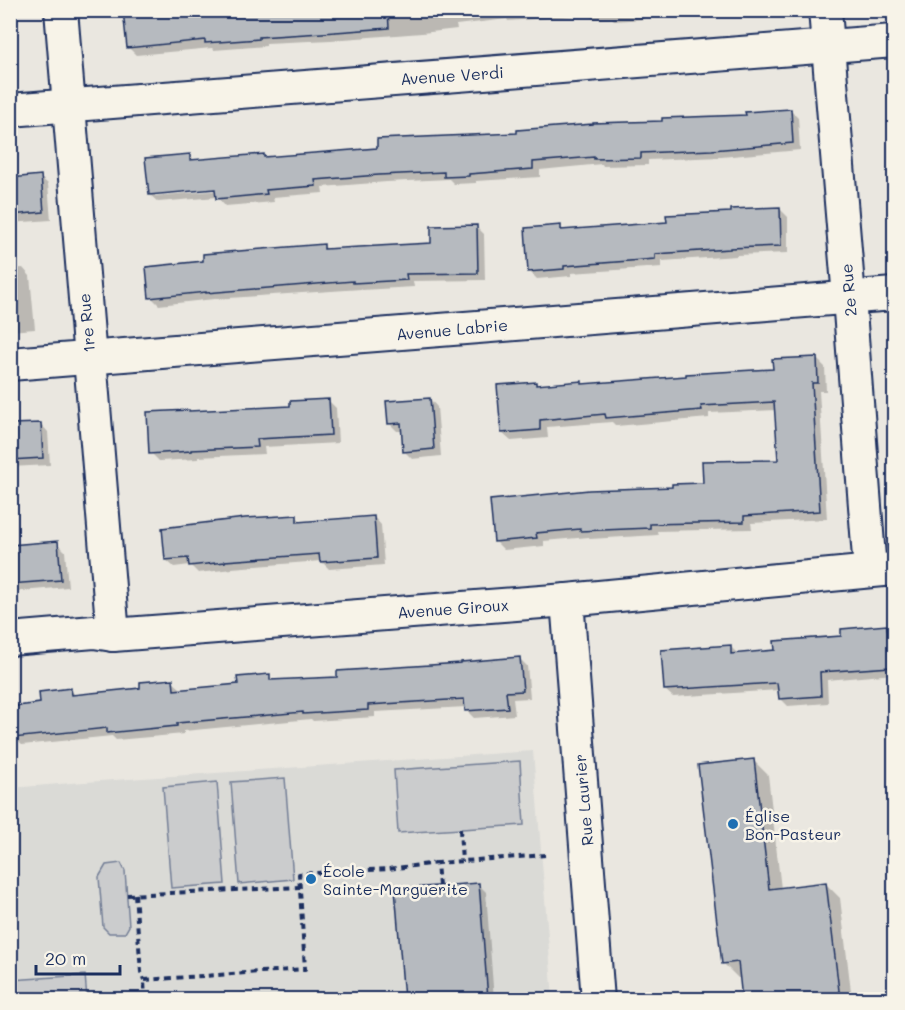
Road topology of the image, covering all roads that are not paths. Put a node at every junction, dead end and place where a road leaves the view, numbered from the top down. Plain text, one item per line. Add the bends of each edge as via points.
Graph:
1 (61, 10) edge
2 (825, 10) edge
3 (894, 40) edge
4 (827, 46) junction
5 (68, 105) junction
6 (10, 110) edge
7 (894, 294) edge
8 (849, 298) junction
9 (89, 358) junction
10 (10, 364) edge
11 (882, 570) edge
12 (567, 600) junction
13 (113, 635) junction
14 (10, 639) edge
15 (598, 999) edge

1 - 5 street, 1re Rue
2 - 4 street, 2e Rue
3 - 4 street, Avenue Verdi
4 - 5 street, Avenue Verdi
4 - 8 street, 2e Rue
5 - 6 street, Avenue Verdi
5 - 9 street, 1re Rue
7 - 8 street, Avenue Labrie
8 - 9 street, Avenue Labrie
8 - 11 street, 2e Rue
9 - 10 street, Avenue Labrie
9 - 13 street, 1re Rue
11 - 12 street, Avenue Giroux
12 - 13 street, Avenue Giroux
12 - 15 street, Rue Laurier
13 - 14 street, Avenue Giroux via 94,632

